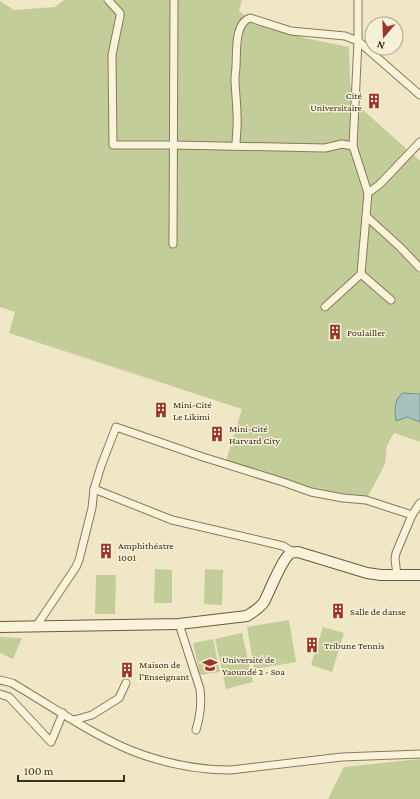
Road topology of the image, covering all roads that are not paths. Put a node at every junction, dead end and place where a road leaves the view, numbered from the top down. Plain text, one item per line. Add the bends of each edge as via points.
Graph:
1 (108, 0) edge
2 (174, 0) edge
3 (358, 0) edge
4 (358, 41) junction
5 (420, 94) edge
6 (420, 142) edge
7 (173, 145) junction
8 (236, 146) junction
9 (353, 146) junction
10 (368, 193) junction
11 (367, 217) junction
12 (173, 244) dead end
13 (420, 268) edge
14 (361, 274) junction
15 (391, 300) dead end
16 (325, 307) dead end
17 (94, 489) junction
18 (420, 503) edge
19 (412, 515) junction
20 (293, 552) junction
21 (397, 575) junction
22 (420, 575) edge
23 (179, 624) junction
24 (37, 625) junction
25 (0, 627) edge
26 (0, 680) edge
27 (126, 683) dead end
28 (0, 694) edge
29 (63, 713) junction
30 (74, 720) junction
31 (196, 730) dead end
32 (420, 754) edge

1 - 7 street via 120,13 112,55 113,145
2 - 7 street
3 - 4 street
4 - 5 street
4 - 8 street via 344,36 291,31 247,19 238,33 236,54
4 - 9 street
6 - 10 street
7 - 8 street
7 - 12 street
8 - 9 street
9 - 10 street
10 - 11 street
11 - 13 street
11 - 14 street
14 - 15 street
14 - 16 street
17 - 19 street via 116,427 311,492 366,500
17 - 20 street via 172,520 283,546
17 - 24 street via 79,560
18 - 19 street
19 - 21 street via 396,552
20 - 21 street via 367,573
20 - 23 street via 280,568 264,602 255,611 247,616
21 - 22 street
23 - 24 street
23 - 31 street via 200,689 199,721
24 - 25 street
26 - 29 street via 12,683
27 - 30 street via 119,698 92,715
28 - 29 street via 9,697 51,742
29 - 30 street
30 - 32 street via 129,750 184,766 212,770 255,768 342,757

